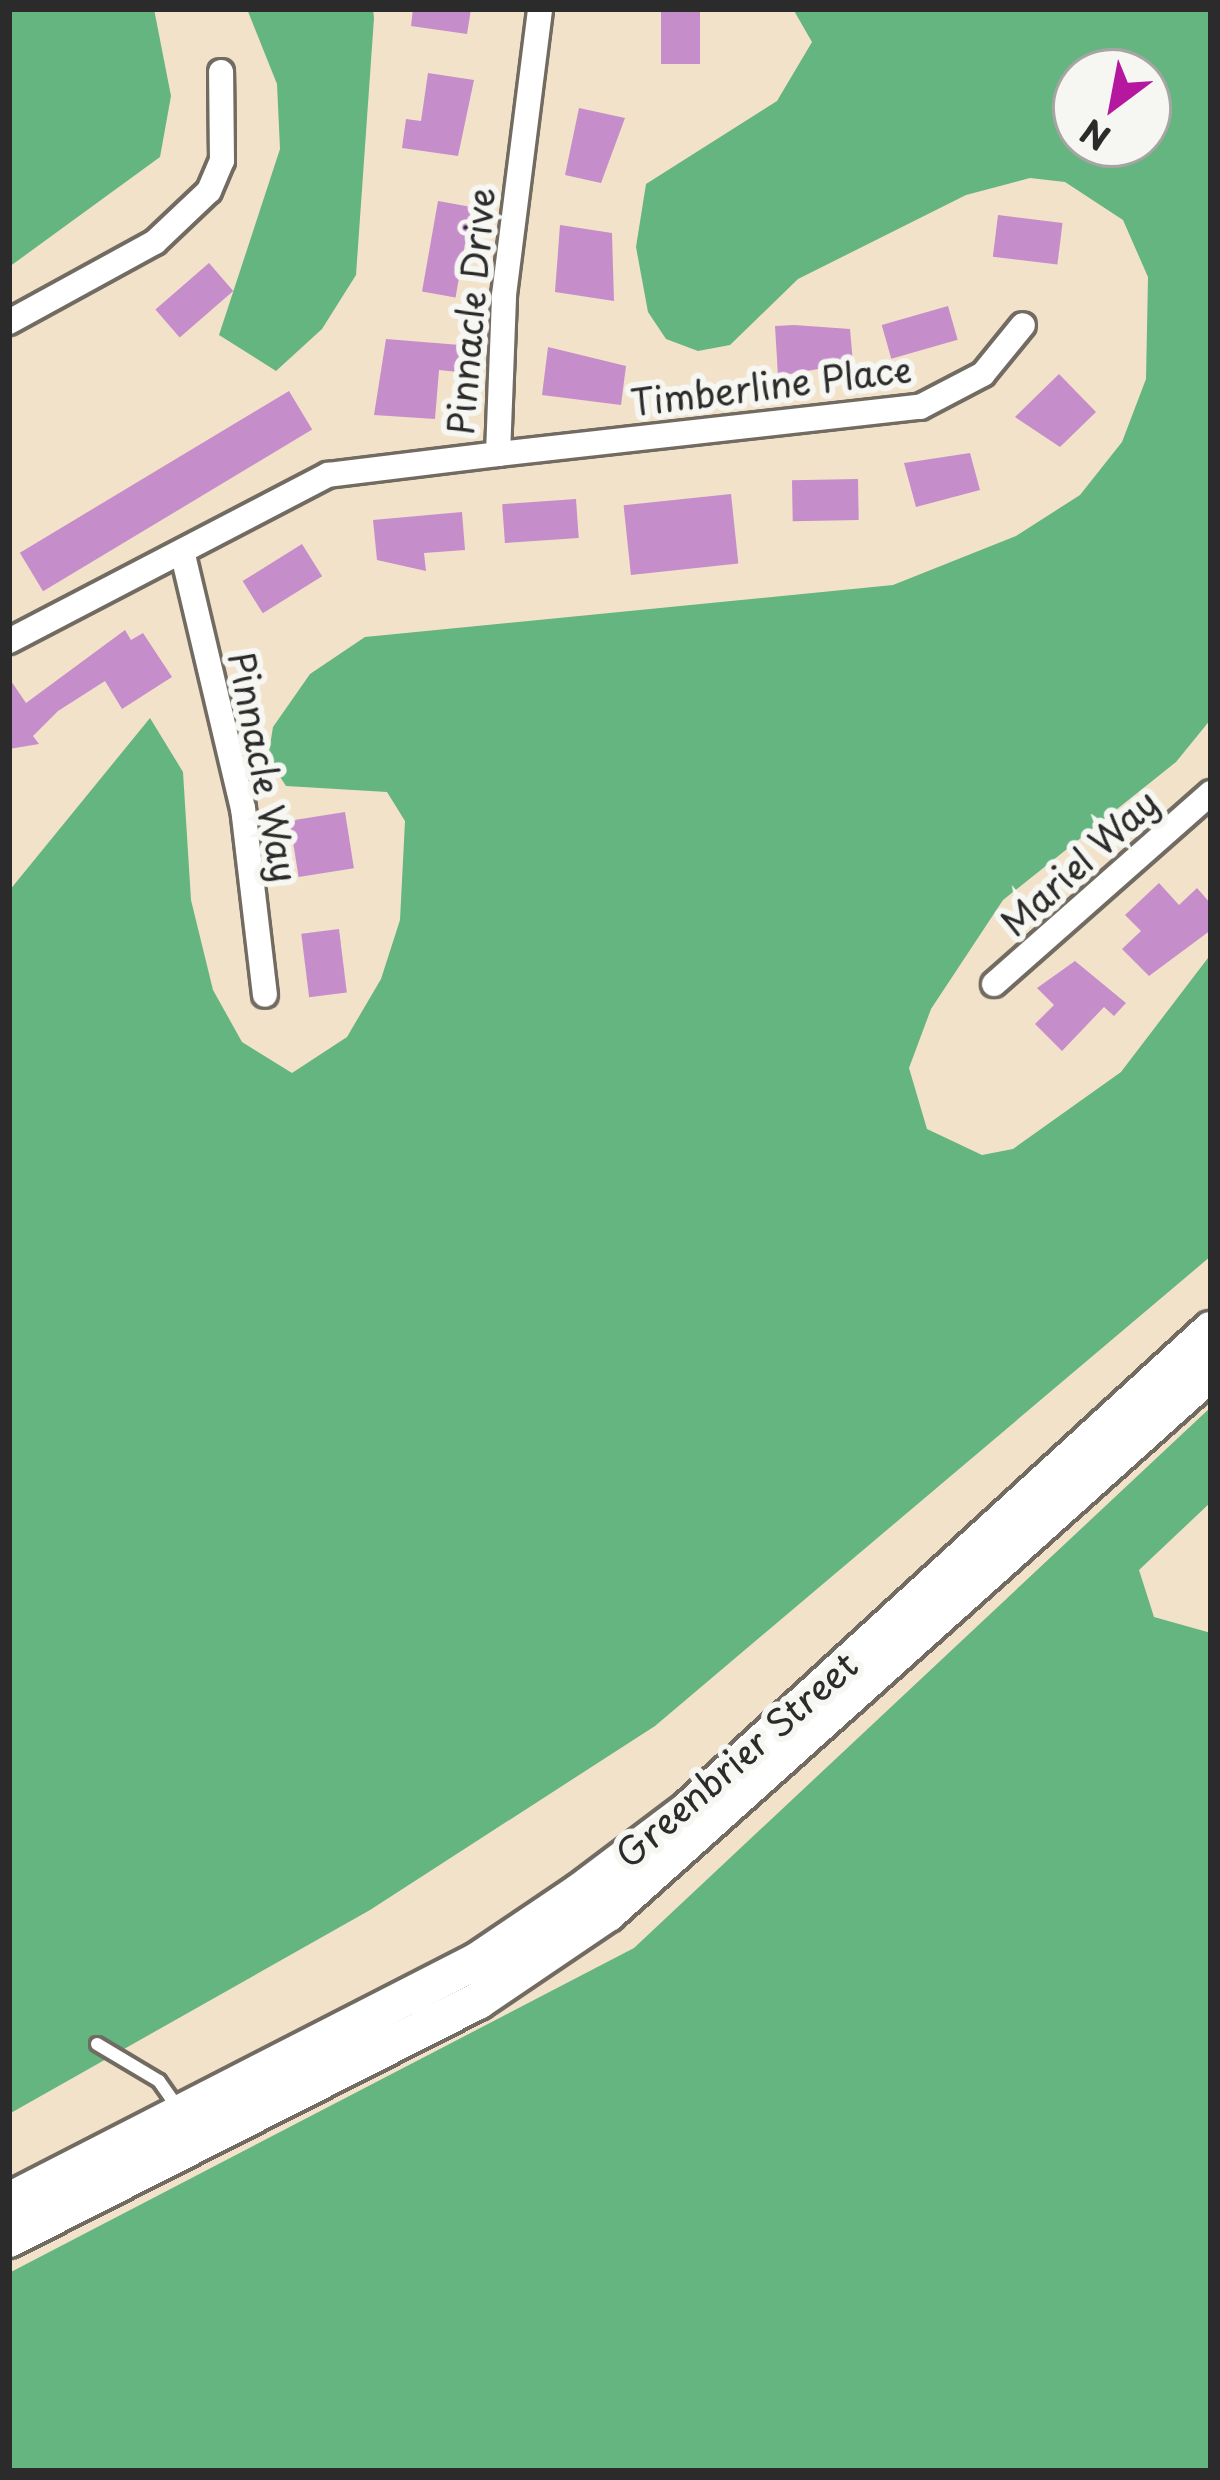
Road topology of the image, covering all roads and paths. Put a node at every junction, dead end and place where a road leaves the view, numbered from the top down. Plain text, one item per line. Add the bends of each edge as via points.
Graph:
1 (540, 9) edge
2 (221, 72) dead end
3 (9, 322) edge
4 (1023, 325) dead end
5 (498, 454) junction
6 (183, 555) junction
7 (9, 641) edge
8 (1211, 793) edge
9 (994, 984) dead end
10 (266, 995) dead end
11 (1211, 1330) edge
12 (1211, 1372) edge
13 (707, 1813) junction
14 (97, 2044) dead end
15 (180, 2111) junction
16 (202, 2142) junction
17 (9, 2201) edge
18 (9, 2239) edge

1 - 5 street, Pinnacle Drive via 504,295
2 - 3 street via 222,161 209,191 155,242
4 - 5 street, Timberline Place via 983,374 920,407
5 - 6 street, Pinnacle Drive via 328,475
6 - 7 street, Pinnacle Drive
6 - 10 street, Pinnacle Way via 243,808
8 - 9 street, Mariel Way
11 - 13 main road, Greenbrier Street
12 - 13 main road, Greenbrier Street
13 - 15 main road, Greenbrier Street via 476,1961
13 - 16 main road, Greenbrier Street via 478,2001
14 - 15 lane via 159,2080
15 - 16 lane
15 - 17 main road, Greenbrier Street
16 - 18 main road, Greenbrier Street

